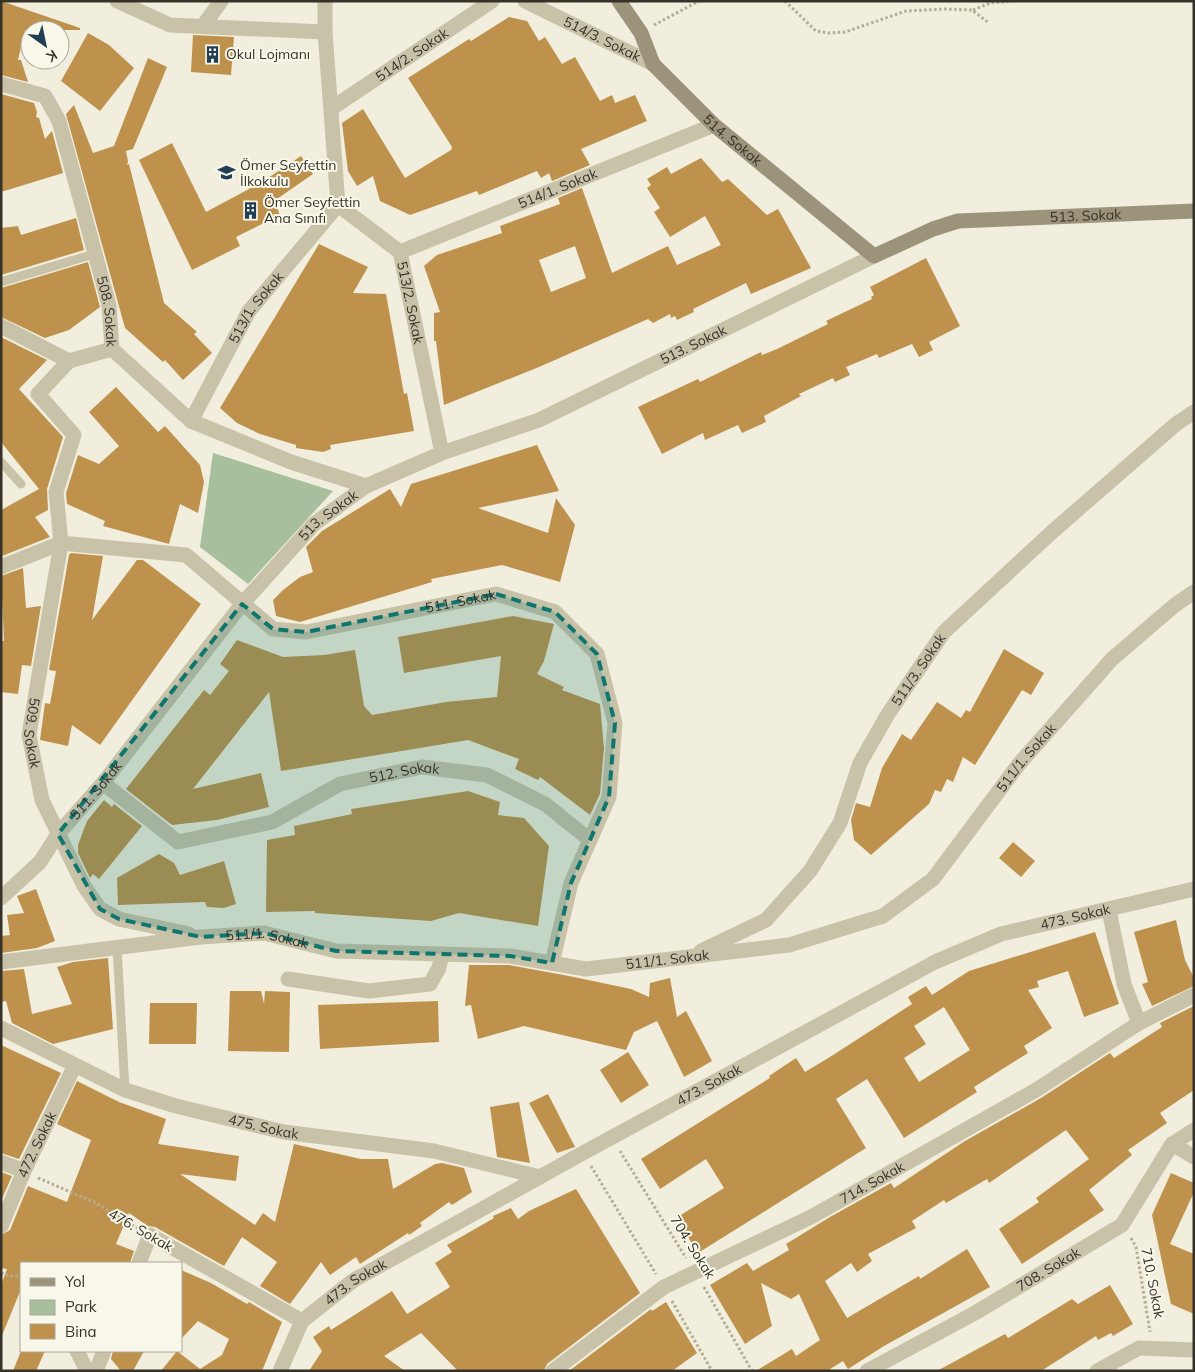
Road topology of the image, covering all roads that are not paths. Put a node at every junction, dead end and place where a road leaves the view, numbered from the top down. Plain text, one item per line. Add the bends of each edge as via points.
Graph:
1 (117, 1) edge
2 (222, 1) edge
3 (325, 1) edge
4 (492, 1) edge
5 (525, 1) edge
6 (618, 1) edge
7 (203, 26) junction
8 (325, 32) junction
9 (653, 64) junction
10 (1, 84) edge
11 (332, 108) junction
12 (714, 125) junction
13 (338, 205) junction
14 (1194, 211) edge
15 (400, 252) junction
16 (94, 254) junction
17 (874, 256) junction
18 (1, 282) edge
19 (1, 326) edge
20 (112, 349) junction
21 (69, 361) junction
22 (1194, 412) edge
23 (190, 421) junction
24 (442, 453) junction
25 (1, 462) edge
26 (21, 484) dead end
27 (366, 486) junction
28 (61, 543) junction
29 (1, 567) edge
30 (1194, 592) edge
31 (242, 604) junction
32 (103, 783) junction
33 (58, 834) junction
34 (590, 840) junction
35 (1194, 889) edge
36 (1, 898) edge
37 (1108, 910) junction
38 (201, 937) junction
39 (117, 948) junction
40 (442, 954) junction
41 (691, 955) junction
42 (1, 962) edge
43 (552, 963) junction
44 (288, 979) dead end
45 (1194, 995) edge
46 (1139, 1023) junction
47 (1, 1028) edge
48 (75, 1065) junction
49 (125, 1090) junction
50 (1194, 1130) edge
51 (1172, 1144) junction
52 (1194, 1157) edge
53 (1, 1162) edge
54 (24, 1171) junction
55 (540, 1177) junction
56 (1, 1226) edge
57 (139, 1262) edge
58 (302, 1321) junction
59 (1194, 1350) edge
60 (78, 1352) edge
61 (104, 1352) edge
62 (87, 1371) edge
63 (96, 1371) edge
64 (280, 1371) edge
65 (553, 1371) edge
66 (867, 1371) edge
67 (1097, 1371) edge

1 - 7 street via 170,25
2 - 7 street
3 - 8 street
4 - 11 street, 514/2. Sokak
5 - 9 street, 514/3. Sokak
6 - 9 street, 514. Sokak via 641,33
7 - 8 street
8 - 11 street
9 - 12 street, 514. Sokak
10 - 16 street, 508. Sokak via 45,96 59,121
11 - 13 street
12 - 15 street, 514/1. Sokak
12 - 17 street, 514. Sokak
13 - 15 street, 513/2. Sokak
13 - 23 street, 513/1. Sokak via 249,311
14 - 17 street, 513. Sokak via 958,221
15 - 24 street, 513/2. Sokak
16 - 18 lane
16 - 20 street, 508. Sokak via 109,305
17 - 24 street, 513. Sokak via 539,420
19 - 21 street
20 - 21 street
20 - 23 street, 508. Sokak
21 - 28 street, 509. Sokak via 38,394 74,434 56,492
22 - 41 street, 511/3. Sokak via 1059,526 944,632 888,714 860,762 840,823 810,871 766,920
23 - 27 street, 508. Sokak via 291,462
24 - 27 street, 513. Sokak
25 - 26 lane
27 - 31 street, 513. Sokak via 314,524
28 - 29 street
28 - 31 street, 511. Sokak via 186,555
28 - 33 street, 509. Sokak via 29,735 42,800
30 - 41 street, 511/1. Sokak via 1112,659 1019,764 933,879 883,916 789,946
31 - 32 street, 511. Sokak
31 - 34 street, 511. Sokak via 273,629 306,632 496,594 555,612 597,654 615,723 609,797
32 - 33 street, 511. Sokak
32 - 34 street, 512. Sokak via 178,842 272,822 340,784 422,767 487,776 545,804
33 - 36 street via 40,862
33 - 38 street, 509. Sokak via 84,886 100,909 119,919
34 - 43 street via 571,884
35 - 37 street, 473. Sokak
37 - 46 street via 1124,984
37 - 55 street, 473. Sokak via 1001,934 935,962
38 - 39 street, 511/1. Sokak
38 - 40 street, 511/1. Sokak via 264,934 336,951
39 - 42 street, 511/1. Sokak
39 - 49 lane
40 - 43 street, 511/1. Sokak via 510,956
40 - 44 street via 430,984 368,991
41 - 43 street, 511/1. Sokak via 586,969
45 - 46 street, 714. Sokak
46 - 65 street, 714. Sokak via 1036,1090 811,1217 664,1287
47 - 48 street, 475. Sokak
48 - 49 street, 475. Sokak
48 - 54 street, 472. Sokak
49 - 55 street, 475. Sokak via 284,1132 434,1151
50 - 51 street, 708. Sokak
51 - 52 street
51 - 66 street, 708. Sokak via 1122,1225 975,1313
53 - 54 street
54 - 56 street, 472. Sokak
55 - 58 street, 473. Sokak via 354,1280
57 - 58 street, 476. Sokak via 150,1235
58 - 64 street, 473. Sokak
59 - 67 street via 1139,1348
60 - 62 street
61 - 63 street

